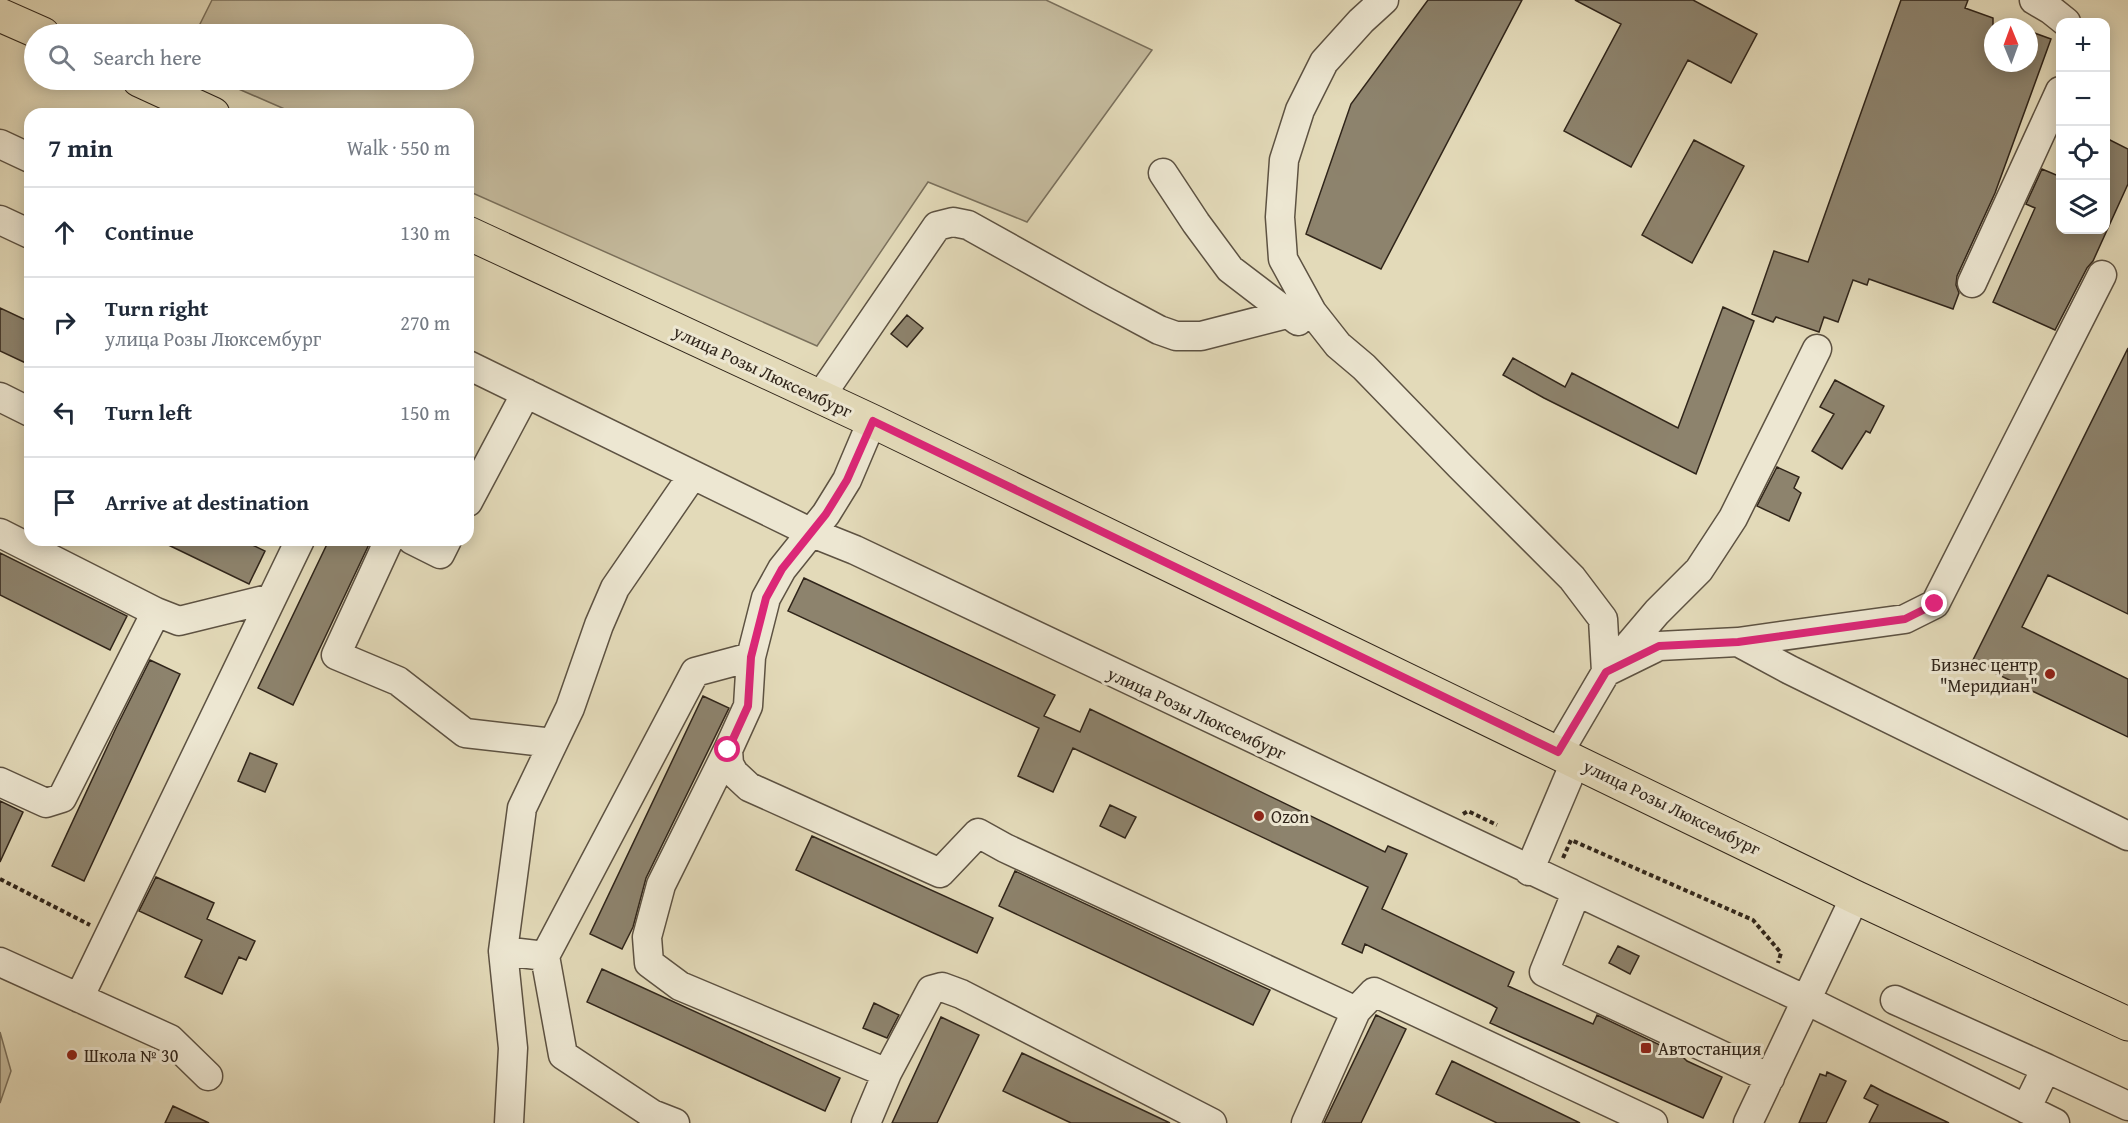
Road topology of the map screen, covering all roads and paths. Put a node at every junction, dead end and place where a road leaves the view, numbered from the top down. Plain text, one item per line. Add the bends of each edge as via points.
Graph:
1 (1384, 0) edge
2 (2034, 0) edge
3 (0, 15) edge
4 (2061, 18) edge
5 (24, 26) edge
6 (161, 90) edge
7 (2056, 102) edge
8 (200, 108) edge
9 (0, 144) edge
10 (24, 155) edge
11 (1163, 173) dead end
12 (0, 220) edge
13 (24, 231) edge
14 (474, 236) edge
15 (2102, 275) dead end
16 (1972, 282) dead end
17 (1287, 314) junction
18 (1338, 345) junction
19 (1816, 349) dead end
20 (474, 368) edge
21 (526, 393) junction
22 (0, 397) edge
23 (820, 398) junction
24 (24, 409) edge
25 (873, 421) junction
26 (692, 476) junction
27 (474, 491) edge
28 (810, 532) junction
29 (0, 533) edge
30 (24, 545) edge
31 (26, 546) edge
32 (295, 546) edge
33 (386, 546) edge
34 (424, 546) edge
35 (444, 546) edge
36 (272, 598) junction
37 (156, 612) junction
38 (1738, 642) junction
39 (751, 657) junction
40 (1606, 672) junction
41 (553, 743) junction
42 (728, 750) junction
43 (1567, 756) junction
44 (0, 782) edge
45 (2128, 836) edge
46 (1563, 858) dead end
47 (1529, 871) junction
48 (0, 879) edge
49 (1576, 893) junction
50 (1855, 897) junction
51 (110, 935) junction
52 (503, 951) junction
53 (545, 956) junction
54 (0, 962) edge
55 (1776, 971) dead end
56 (79, 998) junction
57 (1806, 1000) junction
58 (1895, 1000) dead end
59 (1356, 1011) junction
60 (2128, 1024) edge
61 (2046, 1068) junction
62 (887, 1073) junction
63 (208, 1076) dead end
64 (1770, 1078) junction
65 (2128, 1107) edge
66 (2026, 1109) junction
67 (659, 1120) edge
68 (509, 1123) edge
69 (866, 1123) edge
70 (1212, 1123) edge
71 (1306, 1123) edge
72 (1653, 1123) edge
73 (1748, 1123) edge
74 (2055, 1123) edge

1 - 18 street via 1324,62 1300,110 1284,160 1280,217 1283,259 1312,312
2 - 4 street
3 - 5 main road
6 - 8 main road
7 - 16 street
9 - 10 street
11 - 17 street via 1230,269
12 - 13 street
14 - 23 main road, улица Розы Люксембург
15 - 38 street via 1935,604 1905,619
17 - 18 street
17 - 23 street via 1201,336 1176,336 968,225 953,222 937,226
18 - 40 street via 1572,578 1603,619
19 - 40 street via 1733,518 1699,570
20 - 21 street, улица Розы Люксембург
21 - 26 street, улица Розы Люксембург
21 - 27 street
22 - 24 street
23 - 25 main road, улица Розы Люксембург
25 - 28 street via 847,480
25 - 43 main road, улица Розы Люксембург
26 - 28 street, улица Розы Люксембург
26 - 41 street via 615,588
28 - 39 street via 766,598
28 - 47 street, улица Розы Люксембург
29 - 30 street
31 - 37 street
32 - 36 street
33 - 41 street via 336,655 399,681 465,733
34 - 35 street via 440,554
36 - 37 street via 179,621
36 - 51 street
37 - 44 street via 62,798 46,802
38 - 40 street via 1659,646
38 - 45 street
39 - 42 street via 748,706
39 - 53 street via 695,672
40 - 43 street
41 - 52 street via 522,808
42 - 59 street via 734,773 749,787 940,873 978,833
42 - 62 street via 661,885 647,937 649,963 680,986
43 - 47 street
43 - 50 main road, улица Розы Люксембург
46 - 55 path via 1571,840 1753,921 1781,953
47 - 49 street, улица Розы Люксембург
48 - 51 path
49 - 57 street, улица Розы Люксембург
49 - 64 street via 1544,972
50 - 57 street
50 - 60 main road, улица Розы Люксембург
51 - 56 street
52 - 53 street
52 - 68 street via 513,1048
53 - 67 street via 563,1055
54 - 56 street
56 - 63 street via 170,1040
57 - 64 street
57 - 66 street, улица Розы Люксембург
58 - 61 street
59 - 71 street
59 - 72 street via 1374,992
61 - 65 street
61 - 66 street
62 - 69 street
62 - 70 street via 931,990 942,987
64 - 73 street
66 - 74 street, улица Розы Люксембург

